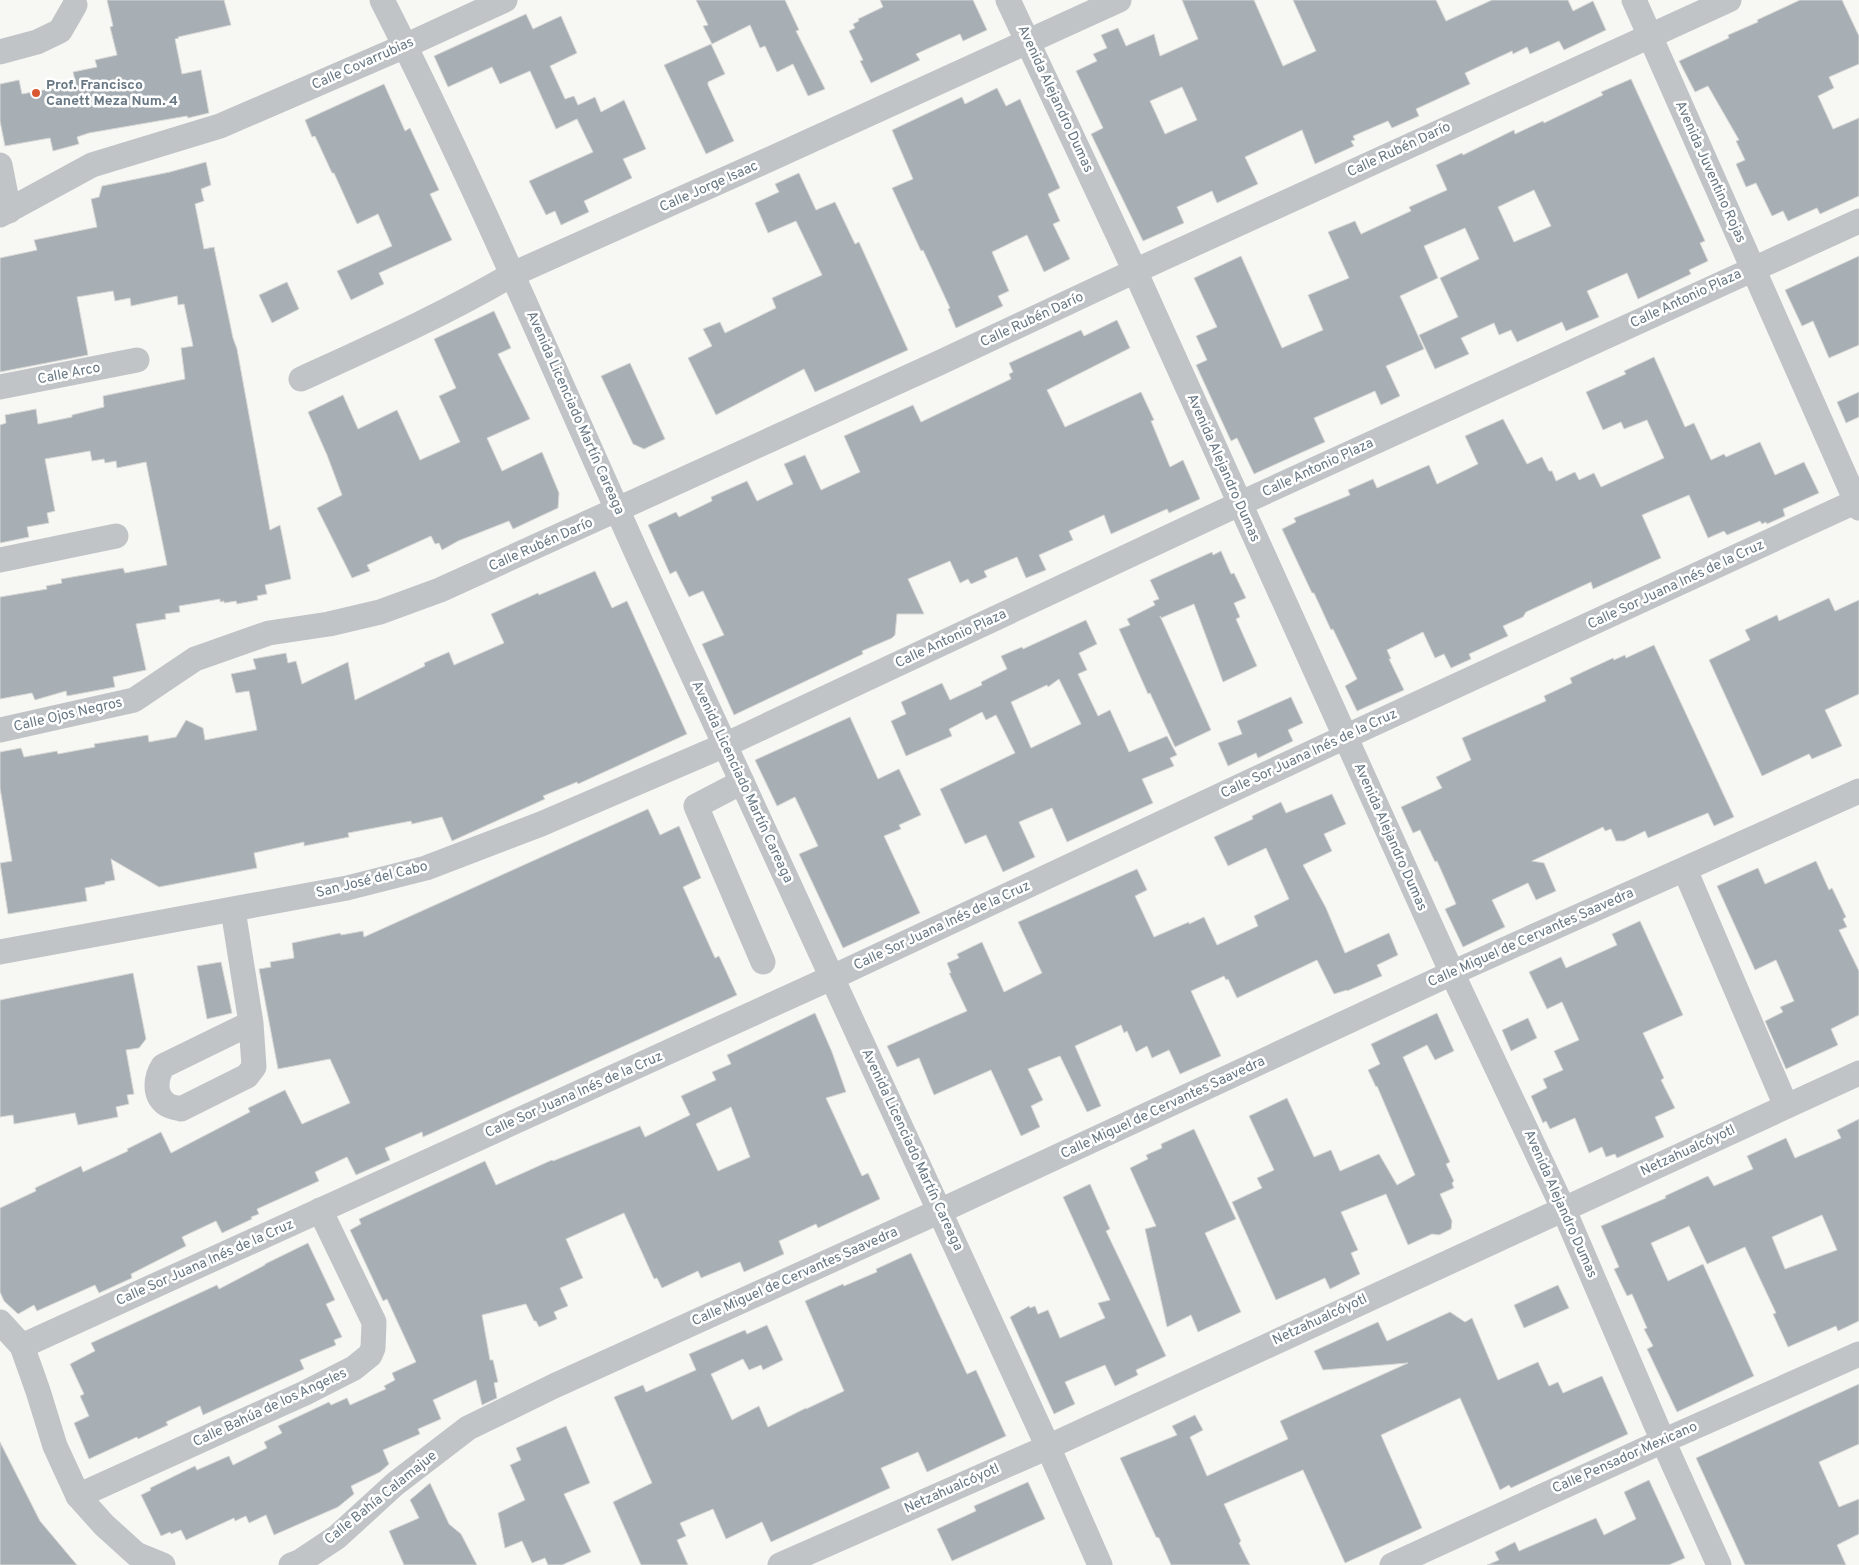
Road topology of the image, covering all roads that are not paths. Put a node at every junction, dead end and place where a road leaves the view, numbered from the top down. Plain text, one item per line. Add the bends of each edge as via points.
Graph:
1 (382, 0) edge
2 (505, 0) edge
3 (1008, 0) edge
4 (1119, 0) edge
5 (1634, 0) edge
6 (1729, 0) edge
7 (74, 5) dead end
8 (1650, 35) junction
9 (1028, 42) junction
10 (405, 46) junction
11 (0, 52) edge
12 (0, 165) edge
13 (5, 213) edge
14 (1859, 221) edge
15 (1753, 268) junction
16 (1135, 270) junction
17 (513, 274) junction
18 (138, 360) dead end
19 (301, 379) dead end
20 (0, 388) edge
21 (1858, 503) edge
22 (1239, 504) junction
23 (618, 510) junction
24 (116, 536) dead end
25 (0, 560) edge
26 (329, 624) joint
27 (0, 730) edge
28 (1345, 737) junction
29 (725, 745) junction
30 (742, 782) junction
31 (1859, 792) edge
32 (1685, 870) junction
33 (233, 910) junction
34 (0, 952) edge
35 (764, 962) dead end
36 (1452, 973) junction
37 (833, 977) junction
38 (251, 1023) dead end
39 (1859, 1073) edge
40 (1786, 1106) junction
41 (1563, 1208) junction
42 (320, 1210) junction
43 (940, 1211) junction
44 (0, 1322) edge
45 (22, 1346) junction
46 (1859, 1354) edge
47 (468, 1428) joint
48 (1663, 1441) junction
49 (1048, 1446) junction
50 (78, 1496) junction
51 (163, 1565) edge
52 (291, 1565) edge
53 (780, 1565) edge
54 (1100, 1565) edge
55 (1392, 1565) edge
56 (1719, 1565) edge

1 - 10 street, Avenida Licenciado Martín Careaga
2 - 10 street, Calle Covarrubias
3 - 9 street, Avenida Alejandro Dumas
4 - 9 street, Calle Jorge Isaac
5 - 8 street, Avenida Juventino Rojas
6 - 8 street, Calle Rubén Darío
7 - 11 street via 60,31 37,42
8 - 15 street, Avenida Juventino Rojas
8 - 16 street, Calle Rubén Darío
9 - 16 street, Avenida Alejandro Dumas
9 - 17 street, Calle Jorge Isaac
10 - 13 street, Calle Covarrubias via 220,126 92,164
10 - 17 street, Avenida Licenciado Martín Careaga
12 - 13 street
14 - 15 street, Calle Antonio Plaza
15 - 21 street, Avenida Juventino Rojas
15 - 22 street, Calle Antonio Plaza
16 - 22 street, Avenida Alejandro Dumas
16 - 23 street, Calle Rubén Darío via 939,364
17 - 19 street, Calle Jorge Isaac via 406,330
17 - 23 street, Avenida Licenciado Martín Careaga
18 - 20 street, Calle Arco
21 - 28 street, Calle Sor Juana Inés de la Cruz
22 - 28 street, Avenida Alejandro Dumas
22 - 29 street, Calle Antonio Plaza
23 - 26 street, Calle Rubén Darío via 440,590 380,612
23 - 29 street, Avenida Licenciado Martín Careaga
24 - 25 street
26 - 27 street, Calle Ojos Negros via 270,633 195,659 134,700
28 - 36 street, Avenida Alejandro Dumas
28 - 37 street, Calle Sor Juana Inés de la Cruz
29 - 30 street, Avenida Licenciado Martín Careaga
29 - 33 street, San José del Cabo via 541,824 426,868 346,888
30 - 35 street via 696,806
30 - 37 street, Avenida Licenciado Martín Careaga
31 - 32 street, Calle Miguel de Cervantes Saavedra
32 - 36 street, Calle Miguel de Cervantes Saavedra
32 - 40 street
33 - 34 street, San José del Cabo
33 - 38 street
36 - 41 street, Avenida Alejandro Dumas
36 - 43 street, Calle Miguel de Cervantes Saavedra
37 - 42 street, Calle Sor Juana Inés de la Cruz
37 - 43 street, Avenida Licenciado Martín Careaga
39 - 40 street, Netzahualcóyotl
40 - 41 street, Netzahualcóyotl
41 - 48 street, Avenida Alejandro Dumas
41 - 49 street, Netzahualcóyotl
42 - 45 street, Calle Sor Juana Inés de la Cruz
42 - 50 street, Calle Bahúa de los Angeles via 374,1322 370,1355 354,1368 306,1394
43 - 47 street, Calle Miguel de Cervantes Saavedra
43 - 49 street, Avenida Licenciado Martín Careaga
44 - 45 street
45 - 50 street via 55,1446
46 - 48 street, Calle Pensador Mexicano
47 - 52 street, Calle Bahía Calamajue via 395,1484 337,1537
48 - 55 street, Calle Pensador Mexicano
48 - 56 street, Avenida Alejandro Dumas
49 - 53 street, Netzahualcóyotl
49 - 54 street, Avenida Licenciado Martín Careaga
50 - 51 street via 136,1554

